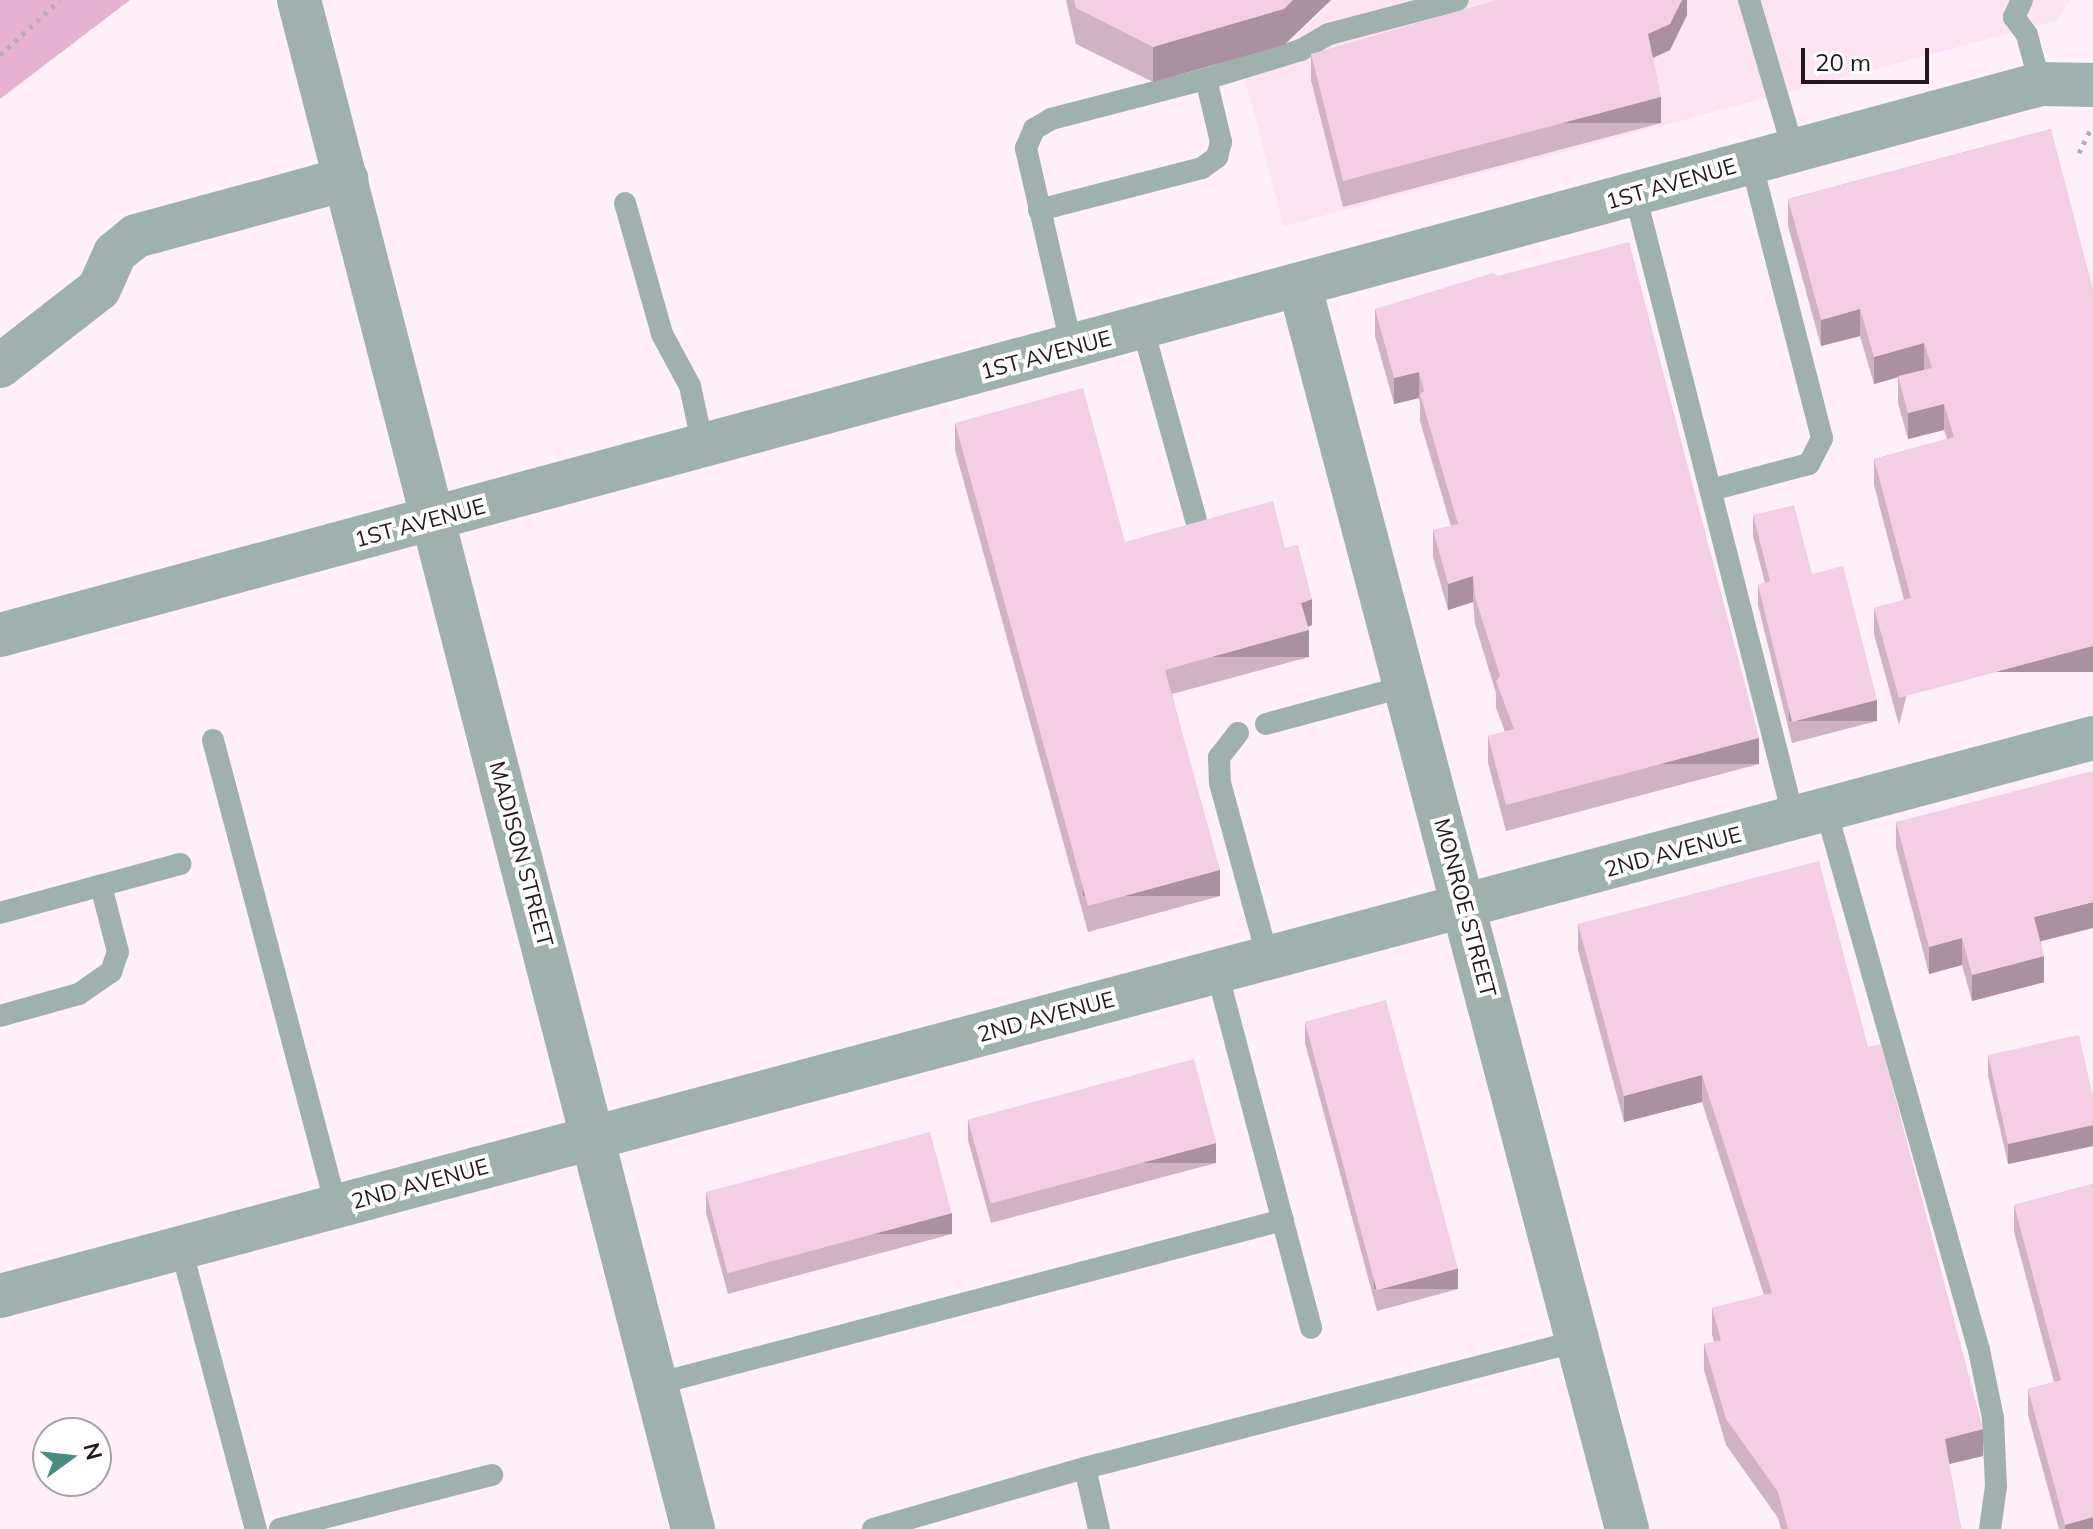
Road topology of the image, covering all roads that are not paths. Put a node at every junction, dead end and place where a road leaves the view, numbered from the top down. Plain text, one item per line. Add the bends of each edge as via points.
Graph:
1 (299, 0) edge
2 (1458, 0) edge
3 (1749, 0) edge
4 (2018, 8) edge
5 (1206, 79) junction
6 (2040, 84) junction
7 (2093, 85) edge
8 (1793, 149) junction
9 (1751, 161) junction
10 (346, 179) junction
11 (1635, 194) junction
12 (625, 203) dead end
13 (1039, 210) junction
14 (1300, 287) junction
15 (1143, 329) junction
16 (1072, 348) junction
17 (0, 366) edge
18 (703, 446) junction
19 (1711, 490) junction
20 (434, 519) junction
21 (1196, 520) edge
22 (0, 635) edge
23 (1407, 686) junction
24 (1266, 724) dead end
25 (1238, 733) dead end
26 (2093, 738) edge
27 (213, 740) dead end
28 (1810, 814) junction
29 (180, 864) dead end
30 (101, 886) junction
31 (1466, 908) junction
32 (0, 913) edge
33 (1268, 958) junction
34 (1217, 972) junction
35 (0, 1016) edge
36 (593, 1136) junction
37 (336, 1207) junction
38 (1283, 1220) junction
39 (181, 1248) junction
40 (0, 1296) edge
41 (1311, 1328) dead end
42 (1578, 1341) junction
43 (656, 1384) junction
44 (1085, 1468) junction
45 (492, 1475) dead end
46 (256, 1529) edge
47 (280, 1529) edge
48 (693, 1529) edge
49 (873, 1529) edge
50 (1099, 1529) edge
51 (1627, 1529) edge
52 (1990, 1529) edge

1 - 10 street, MADISON STREET
2 - 5 lane via 1329,34 1301,50
3 - 8 lane
4 - 6 lane
5 - 13 lane via 1051,119 1034,129 1026,148
5 - 13 lane via 1221,142 1217,157 1202,168
6 - 7 street, 1ST AVENUE
6 - 8 street, 1ST AVENUE
8 - 9 street, 1ST AVENUE
9 - 11 street, 1ST AVENUE
9 - 19 lane via 1822,438 1809,464
10 - 17 street via 136,236 115,253 99,289
10 - 20 street, MADISON STREET
11 - 14 street, 1ST AVENUE
11 - 19 lane
12 - 18 lane via 662,334 690,386
13 - 16 lane
14 - 15 street, 1ST AVENUE
14 - 23 street, MONROE STREET
15 - 16 street, 1ST AVENUE
15 - 21 lane
16 - 18 street, 1ST AVENUE
18 - 20 street, 1ST AVENUE
19 - 28 lane
20 - 22 street, 1ST AVENUE
20 - 36 street, MADISON STREET
23 - 24 lane
23 - 31 street, MONROE STREET
25 - 33 lane via 1219,757 1220,783
26 - 28 street, 2ND AVENUE
27 - 37 lane
28 - 31 street, 2ND AVENUE
28 - 52 lane via 1979,1350 1993,1418 1996,1486
29 - 30 lane
30 - 32 lane
30 - 35 lane via 118,952 111,972 79,994
31 - 33 street, 2ND AVENUE
31 - 42 street, MONROE STREET
33 - 34 street, 2ND AVENUE
34 - 36 street, 2ND AVENUE
34 - 38 lane
36 - 37 street, 2ND AVENUE
36 - 43 street, MADISON STREET
37 - 39 street, 2ND AVENUE
38 - 41 lane
38 - 43 lane
39 - 40 street, 2ND AVENUE
39 - 46 lane
42 - 44 lane
42 - 51 street, MONROE STREET
43 - 48 street, MADISON STREET
44 - 49 lane
44 - 50 lane
45 - 47 lane

